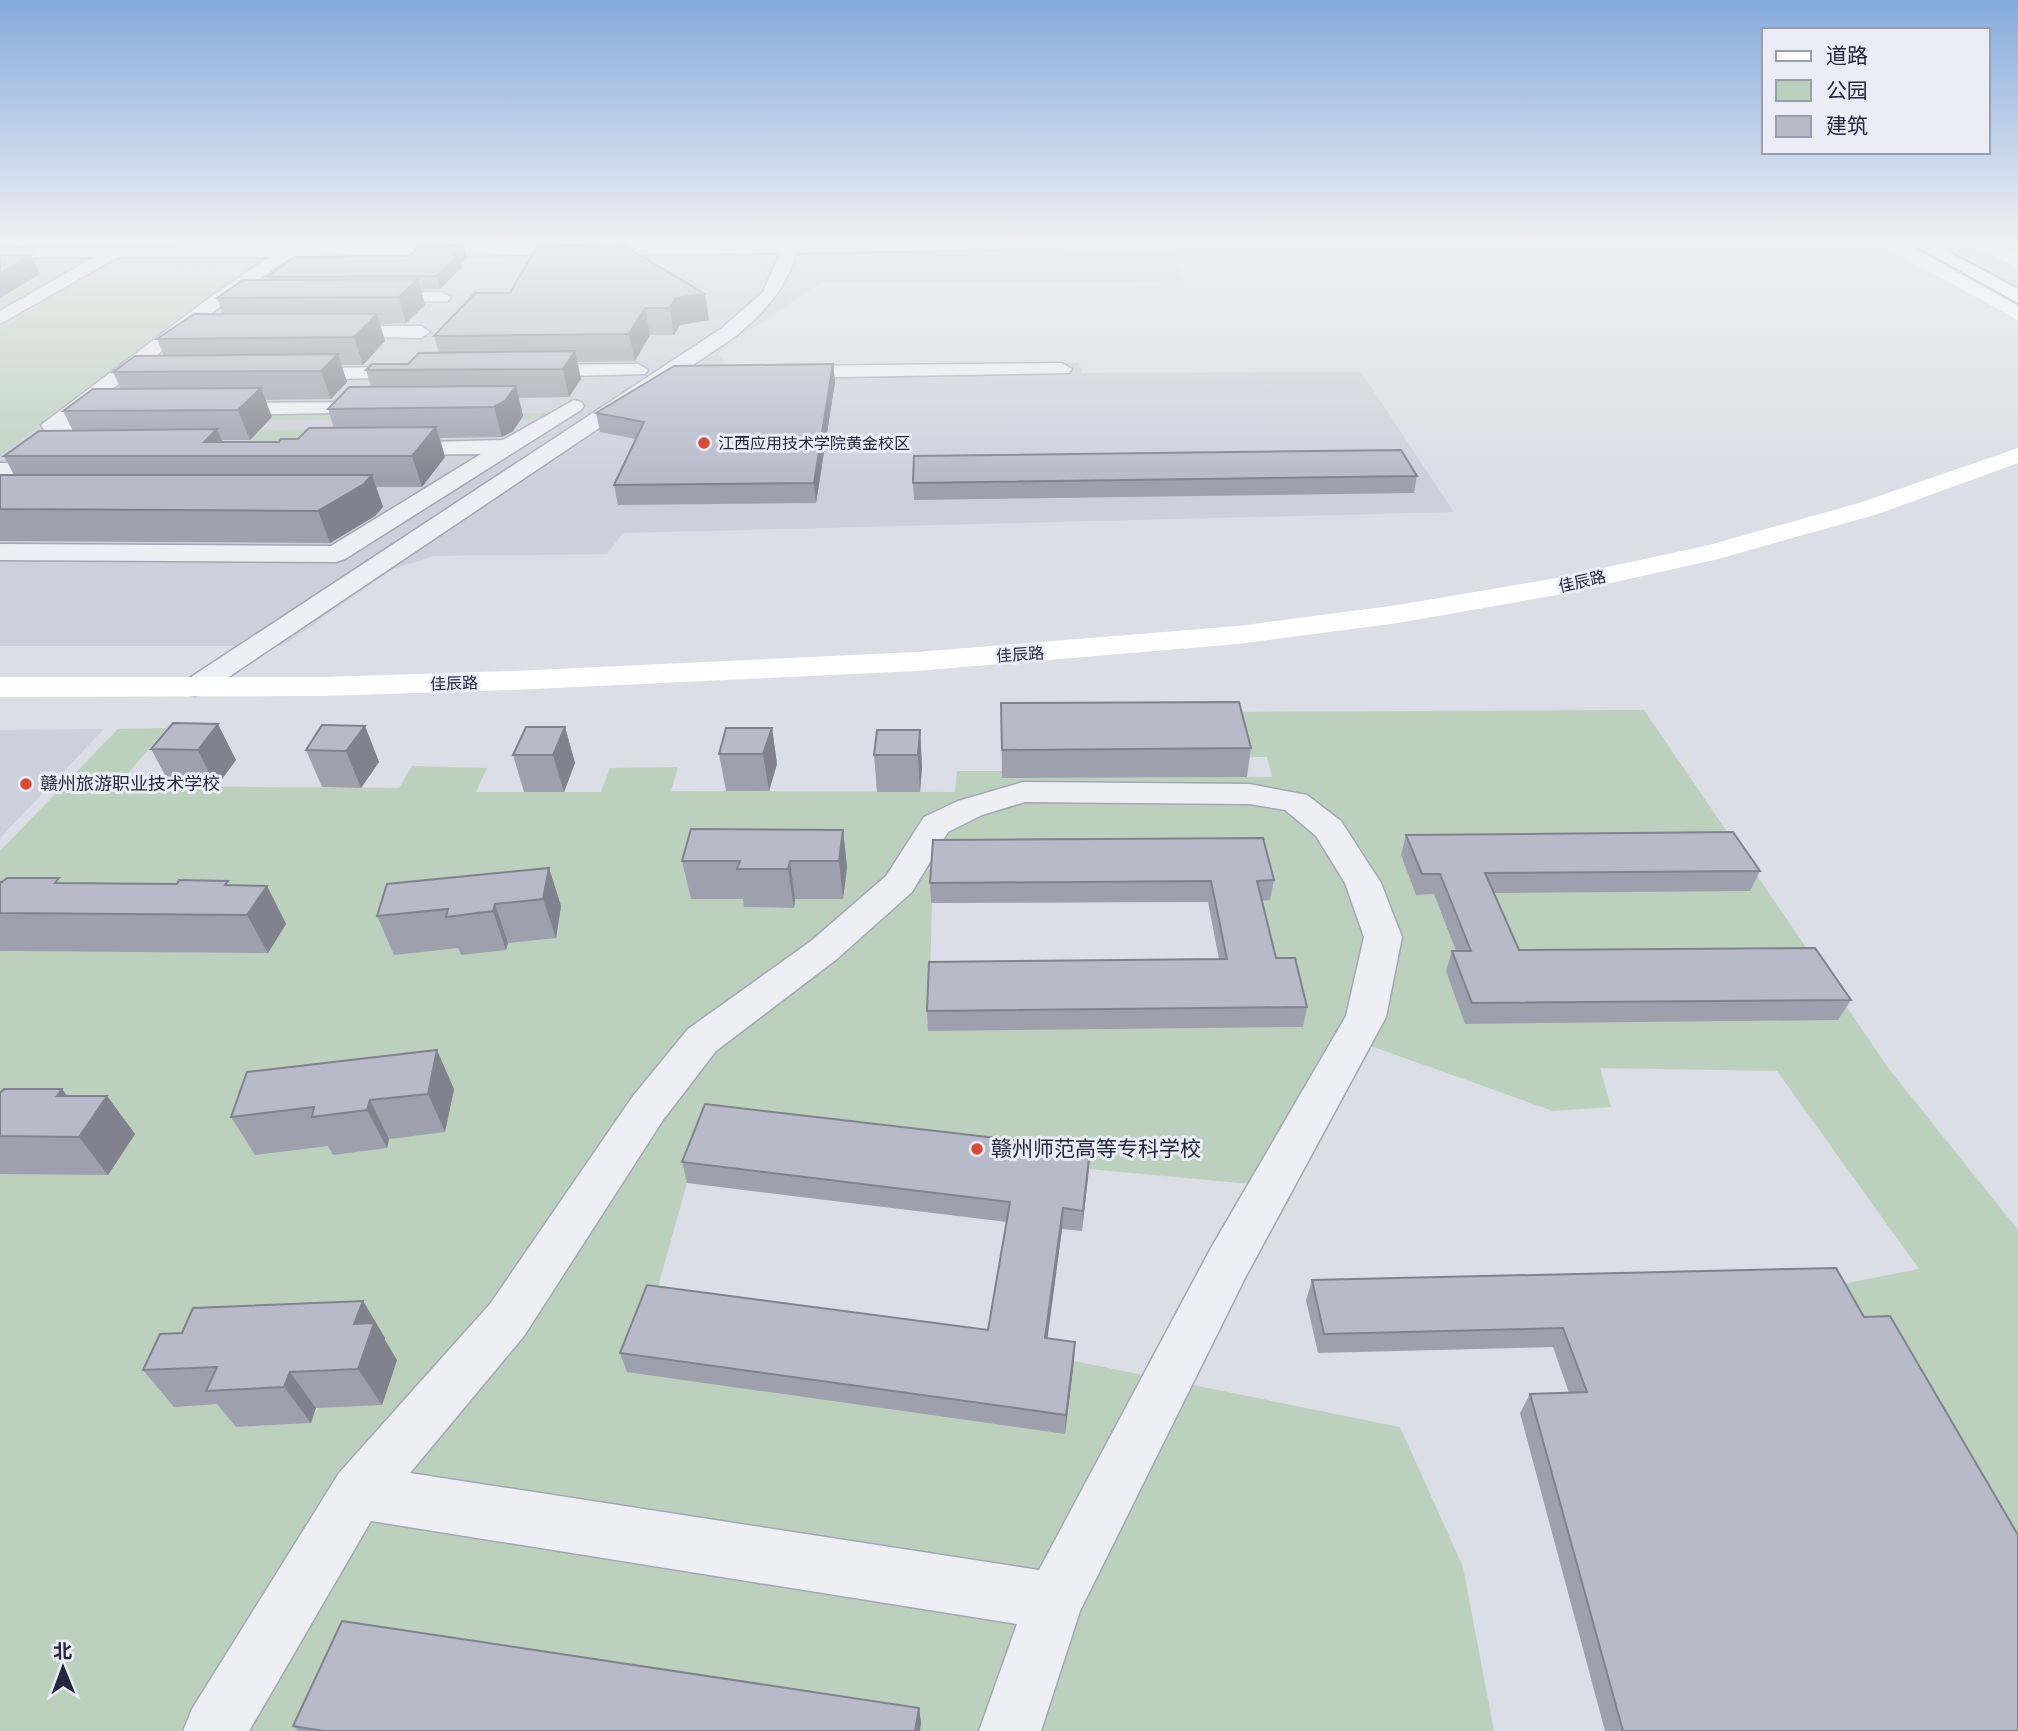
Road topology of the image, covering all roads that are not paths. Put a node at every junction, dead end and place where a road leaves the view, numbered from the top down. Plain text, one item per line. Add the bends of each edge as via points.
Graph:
1 (202, 322) edge
2 (741, 322) edge
3 (311, 332) edge
4 (421, 332) dead end
5 (416, 354) edge
6 (526, 354) edge
7 (293, 355) edge
8 (170, 356) edge
9 (142, 357) junction
10 (654, 362) junction
11 (1062, 369) dead end
12 (707, 372) edge
13 (762, 372) edge
14 (279, 374) edge
15 (114, 376) junction
16 (155, 376) edge
17 (608, 387) junction
18 (96, 390) junction
19 (221, 390) edge
20 (529, 397) junction
21 (138, 408) junction
22 (71, 410) junction
23 (394, 416) edge
24 (200, 417) edge
25 (506, 423) edge
26 (507, 447) junction
27 (2018, 455) edge
28 (79, 460) edge
29 (476, 467) junction
30 (0, 468) edge
31 (2018, 474) edge
32 (391, 507) junction
33 (355, 517) edge
34 (0, 552) edge
35 (0, 687) edge
36 (195, 687) junction
37 (0, 709) edge
38 (358, 1492) junction
39 (1054, 1601) junction
40 (214, 1731) edge
41 (1010, 1731) edge

1 - 9 street via 173,333
2 - 10 street via 729,332
3 - 4 street
5 - 7 street
6 - 10 street
8 - 9 street
9 - 15 street
10 - 12 street
10 - 17 street
10 - 20 street
10 - 36 street
11 - 13 street
14 - 19 street via 430,380
15 - 16 street
15 - 18 street
17 - 20 street
17 - 20 street via 572,407
18 - 21 street
18 - 22 street
20 - 25 street
20 - 26 street
21 - 22 street
21 - 22 street via 44,431
23 - 24 street
26 - 29 street
26 - 29 street via 386,458
27 - 36 main road, 佳辰路 via 1940,486 1766,540 1544,589 1352,620 1128,646 881,664 428,684
28 - 30 street
29 - 32 street via 428,497
31 - 37 main road, 佳辰路 via 1963,496 1789,550 1563,601 1358,634 1135,660 885,681 411,705
32 - 33 street
32 - 34 street via 336,554
35 - 36 main road, 佳辰路
38 - 39 street
38 - 39 street via 507,1320 648,1108 702,1040 824,950 900,884 936,825 970,808 1023,792 1249,794 1295,802 1329,828 1363,883 1383,937 1366,1017 1228,1263
38 - 40 street
39 - 41 street

